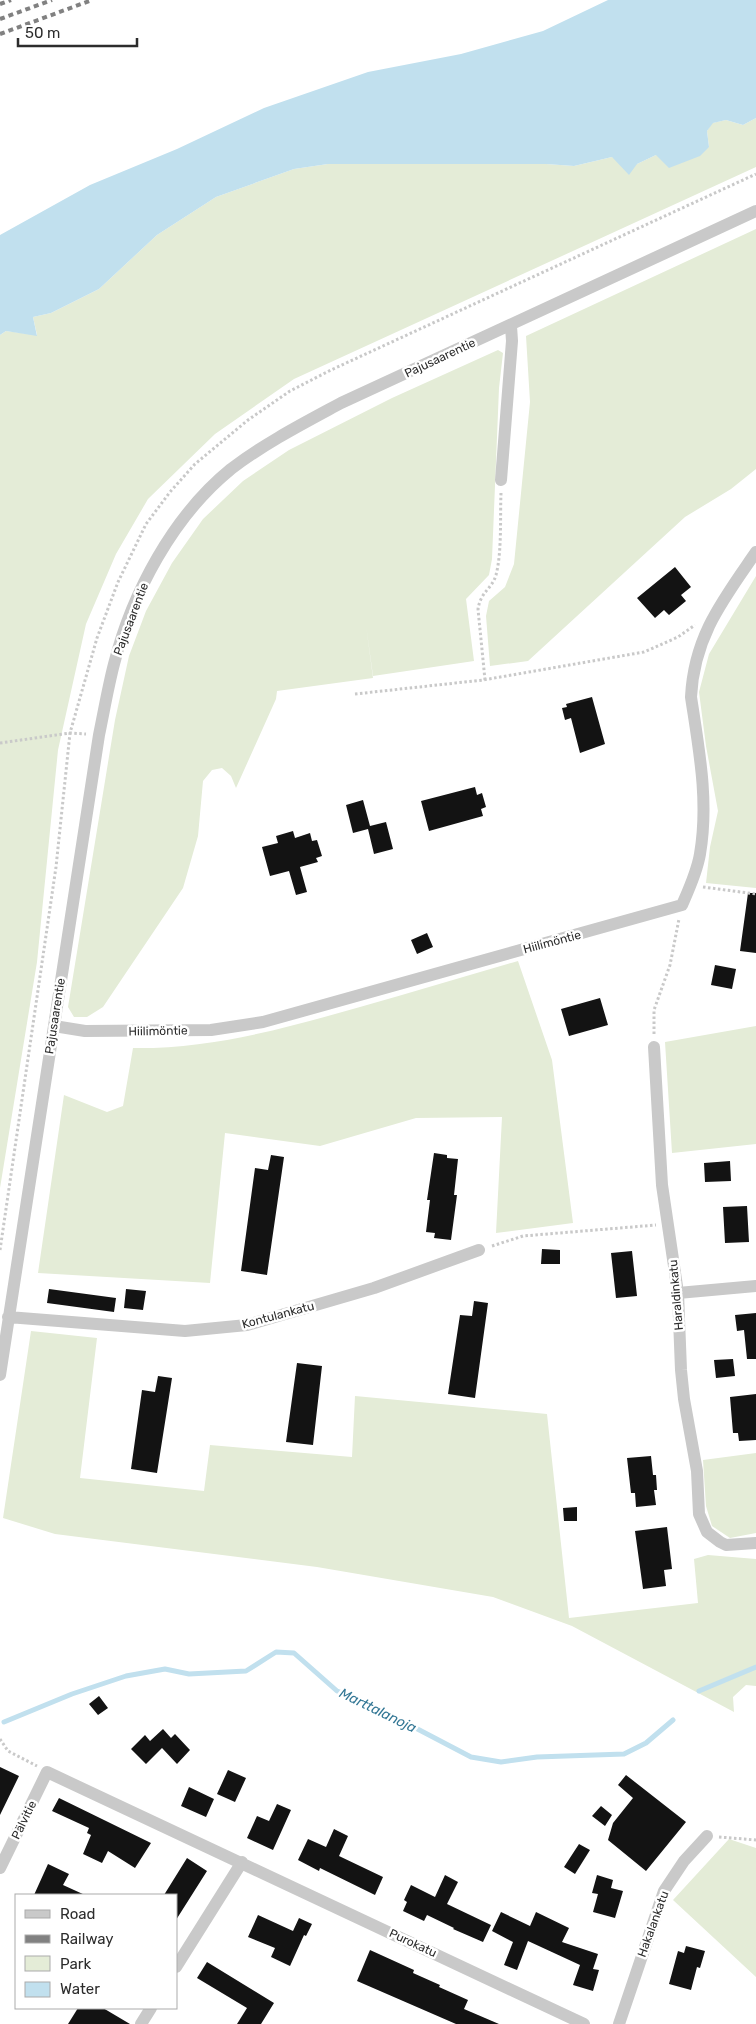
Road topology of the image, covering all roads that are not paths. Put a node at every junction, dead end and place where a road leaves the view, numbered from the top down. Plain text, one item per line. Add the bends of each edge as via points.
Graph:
1 (756, 212) edge
2 (510, 326) junction
3 (501, 480) road end
4 (756, 552) edge
5 (54, 1026) junction
6 (654, 1047) road end
7 (479, 1250) road end
8 (756, 1286) edge
9 (678, 1293) junction
10 (8, 1317) junction
11 (0, 1375) edge
12 (756, 1543) edge
13 (47, 1772) joint
14 (707, 1836) road end
15 (242, 1862) junction
16 (0, 1868) edge
17 (178, 1964) edge
18 (150, 2009) edge
19 (140, 2024) edge
20 (584, 2024) edge
21 (619, 2024) edge

1 - 2 street, Pajusaarentie
2 - 3 street via 512,341
2 - 5 street, Pajusaarentie via 341,403 282,435 231,470 203,497 166,542 137,598 114,663 99,735
4 - 5 street, Hiilimöntie via 716,610 704,636 692,684 704,795 700,854 682,905 263,1022 211,1030 85,1031
5 - 10 street, Pajusaarentie
6 - 9 street, Haraldinkatu via 662,1185
7 - 10 street, Kontulankatu via 374,1288 247,1325 185,1331
8 - 9 street
9 - 12 street, Haraldinkatu via 680,1364 695,1457 699,1514 713,1538 726,1544
10 - 11 street, Pajusaarentie
13 - 15 street, Purokatu
13 - 16 street, Pälvitie
14 - 21 street, Hakalankatu via 684,1861 664,1891
15 - 17 street
15 - 20 street, Purokatu
18 - 19 street

